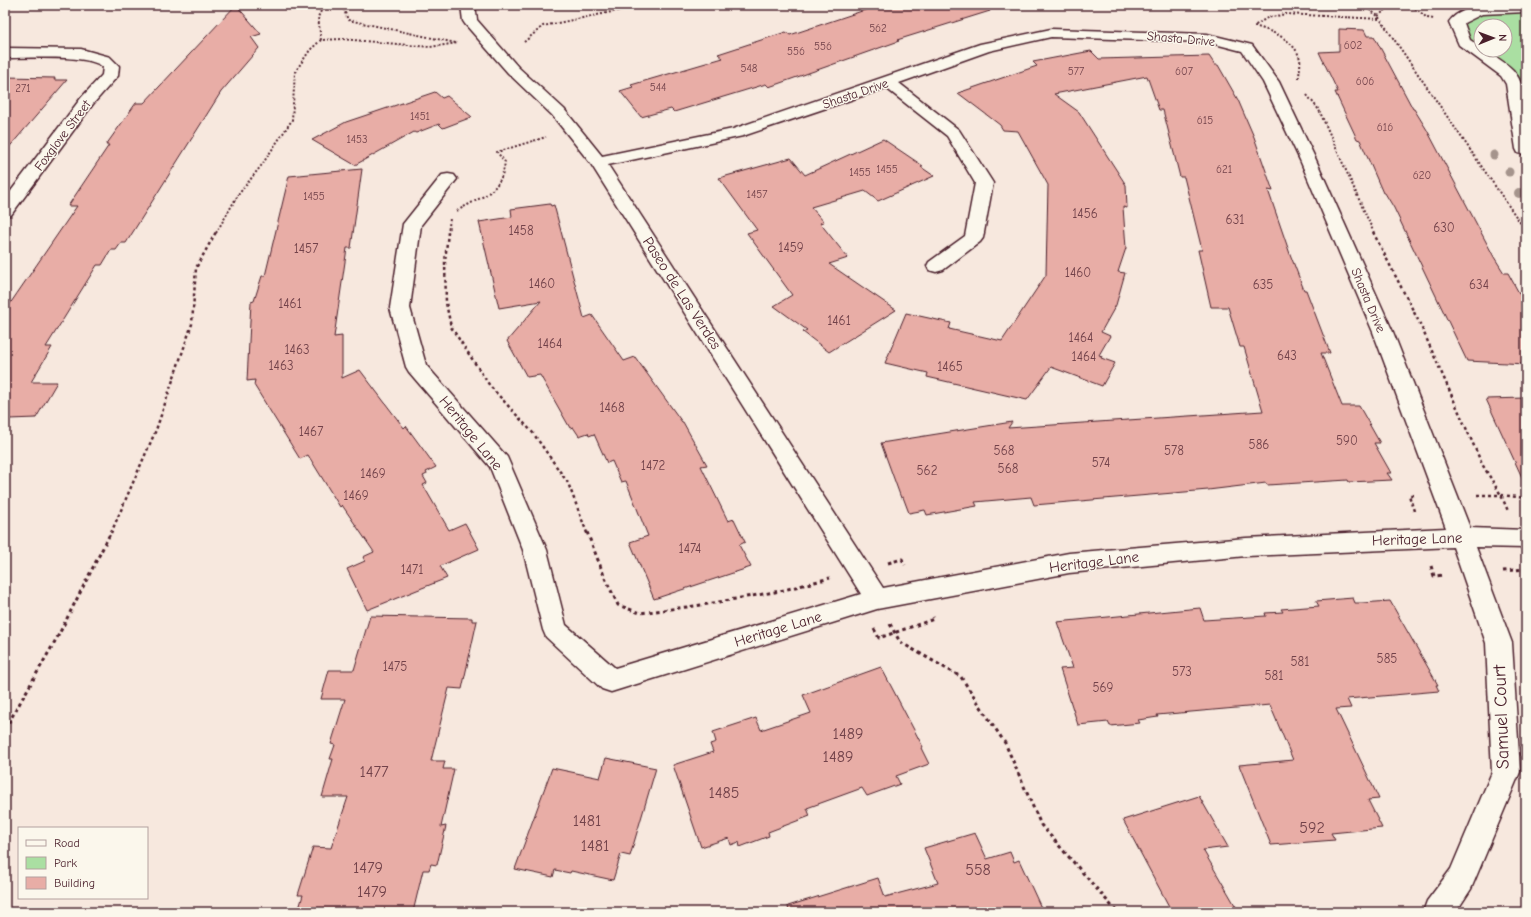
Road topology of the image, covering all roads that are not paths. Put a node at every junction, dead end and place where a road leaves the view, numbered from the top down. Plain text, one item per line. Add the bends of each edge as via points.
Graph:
1 (468, 5) edge
2 (1526, 8) edge
3 (5, 53) edge
4 (888, 82) junction
5 (1526, 150) edge
6 (598, 162) junction
7 (448, 179) dead end
8 (5, 211) edge
9 (936, 266) dead end
10 (1461, 536) junction
11 (1526, 539) edge
12 (867, 602) junction
13 (1438, 912) edge

1 - 6 street, Paseo de Las Verdes via 470,21 513,70 558,112
2 - 5 street via 1479,10 1467,13 1456,22 1464,42 1507,73 1514,84
3 - 8 street, Foxglove Street via 81,54 105,60 111,66 110,76 87,101
4 - 6 street, Shasta Drive via 737,133
4 - 9 street via 953,132 984,183 974,238
4 - 10 street, Shasta Drive via 985,47 1051,33 1207,38 1247,48 1270,82 1308,160 1371,304 1440,475
6 - 12 street, Paseo de Las Verdes via 859,571
7 - 12 street, Heritage Lane via 412,224 400,308 416,367 499,463 535,550 555,630 611,681
10 - 11 street, Heritage Lane
10 - 12 street, Heritage Lane via 1246,547 1069,563
10 - 13 street, Samuel Court via 1499,643 1506,772 1461,879

